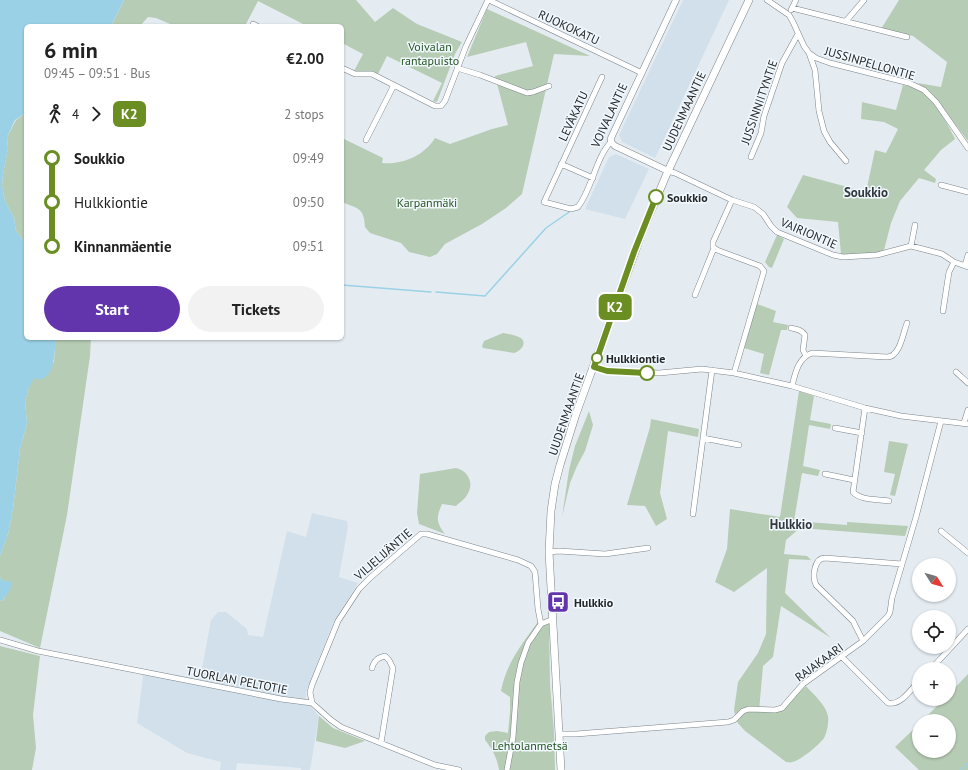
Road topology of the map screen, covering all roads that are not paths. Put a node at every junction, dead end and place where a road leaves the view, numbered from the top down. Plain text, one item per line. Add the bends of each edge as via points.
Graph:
1 (488, 0) edge
2 (676, 0) edge
3 (749, 0) edge
4 (767, 0) edge
5 (796, 0) edge
6 (864, 0) edge
7 (792, 8) junction
8 (788, 15) junction
9 (846, 21) junction
10 (798, 34) junction
11 (907, 37) dead end
12 (809, 53) junction
13 (457, 68) junction
14 (344, 71) edge
15 (642, 73) junction
16 (602, 77) dead end
17 (394, 85) junction
18 (549, 86) dead end
19 (366, 140) dead end
20 (612, 142) junction
21 (968, 148) edge
22 (751, 157) dead end
23 (846, 161) dead end
24 (561, 164) junction
25 (668, 171) junction
26 (593, 178) junction
27 (941, 185) dead end
28 (968, 192) edge
29 (732, 200) junction
30 (544, 202) joint
31 (915, 225) dead end
32 (911, 246) junction
33 (714, 248) junction
34 (968, 255) edge
35 (954, 262) junction
36 (966, 267) edge
37 (695, 295) dead end
38 (943, 311) dead end
39 (907, 323) dead end
40 (791, 328) dead end
41 (806, 356) junction
42 (594, 367) junction
43 (712, 370) junction
44 (956, 372) dead end
45 (734, 373) junction
46 (968, 383) edge
47 (792, 386) junction
48 (865, 408) junction
49 (968, 410) edge
50 (941, 421) junction
51 (966, 423) edge
52 (835, 428) dead end
53 (862, 433) junction
54 (703, 438) junction
55 (739, 444) dead end
56 (825, 474) dead end
57 (854, 480) junction
58 (889, 501) dead end
59 (693, 514) dead end
60 (941, 531) dead end
61 (648, 548) dead end
62 (549, 552) junction
63 (968, 554) edge
64 (902, 564) junction
65 (553, 619) junction
66 (541, 624) junction
67 (968, 629) edge
68 (0, 640) edge
69 (863, 641) junction
70 (842, 657) junction
71 (937, 662) edge
72 (372, 668) dead end
73 (912, 688) edge
74 (312, 703) junction
75 (559, 734) junction
76 (381, 743) junction
77 (459, 770) edge
78 (507, 770) edge
79 (561, 770) edge

1 - 13 street
1 - 15 street, RUOKOKATU
2 - 15 street, VOIVALANTIE
3 - 25 main road, UUDENMAANTIE
4 - 8 street, JUSSINPELLONTIE
5 - 7 street
6 - 9 street
7 - 8 street
7 - 9 street
8 - 10 street, JUSSINPELLONTIE via 794,22
9 - 11 street
10 - 12 street, JUSSINPELLONTIE
10 - 22 street, JUSSINNIITYNTIE via 782,63
12 - 21 street, JUSSINPELLONTIE via 825,61 903,81 919,88 936,102
12 - 23 street via 815,70 824,131
13 - 17 street via 445,101 439,107
13 - 18 street via 527,93
14 - 17 street via 372,74
15 - 20 street, VOIVALANTIE via 612,134
16 - 24 street, LEVÄKATU
17 - 19 street
20 - 25 street via 615,146
20 - 26 street, VOIVALANTIE via 606,147
24 - 26 street
24 - 30 street, LEVÄKATU
25 - 29 street, VAIRIONTIE
25 - 42 main road, UUDENMAANTIE via 640,237
26 - 30 street, VOIVALANTIE via 576,209
27 - 28 street
29 - 32 street, VAIRIONTIE via 757,209 780,234 833,255 877,255
29 - 33 street via 713,242
31 - 32 street
32 - 35 street via 942,254
33 - 37 street
33 - 45 street via 760,266 764,271
34 - 36 street
35 - 36 street
35 - 38 street via 949,272
39 - 41 street via 898,351 890,357 815,353
40 - 41 street via 804,333 803,350
41 - 47 street via 797,369
42 - 43 street via 607,371 659,373
42 - 62 main road, UUDENMAANTIE via 567,441 555,484
43 - 45 street
43 - 54 street
44 - 46 street
45 - 47 street
47 - 48 street
48 - 50 street
48 - 53 street
49 - 51 street
50 - 51 street
50 - 64 street, RAJAKAARI
52 - 53 street
53 - 57 street
54 - 55 street
54 - 59 street
56 - 57 street
57 - 58 street via 853,492 859,496
60 - 63 street
61 - 62 street via 614,554
62 - 65 main road, UUDENMAANTIE
64 - 69 street, RAJAKAARI via 890,612
64 - 69 street via 825,558 817,562 814,579 816,585 853,621
65 - 66 street
65 - 75 main road, UUDENMAANTIE
66 - 74 street, VILJELIJÄNTIE via 535,572 531,566 511,558 421,534 371,576 345,609 312,685
66 - 78 street via 528,643 518,672 513,738
67 - 71 street
68 - 74 street, TUORLAN PELTOTIE via 27,648 281,700
69 - 70 street, RAJAKAARI
70 - 73 street via 888,704 900,700
70 - 75 street, RAJAKAARI via 803,684 785,705 778,709 749,709 728,722
72 - 76 street via 377,659 385,656 393,668
74 - 76 street via 342,727
75 - 79 main road, UUDENMAANTIE
76 - 77 street via 435,765

